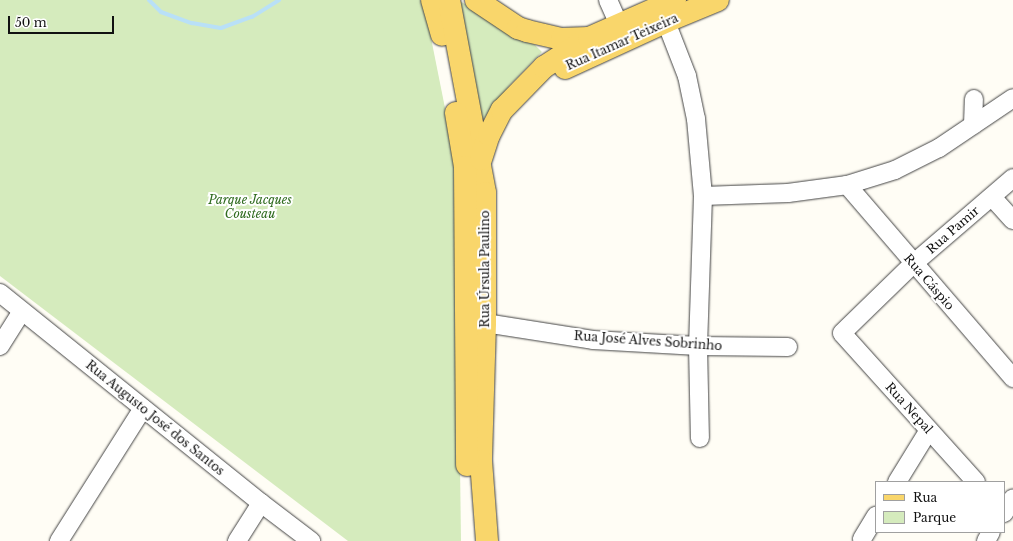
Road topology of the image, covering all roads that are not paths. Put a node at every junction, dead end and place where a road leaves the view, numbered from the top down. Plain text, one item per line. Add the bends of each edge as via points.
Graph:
1 (432, 0) edge
2 (449, 0) edge
3 (476, 0) edge
4 (608, 0) edge
5 (718, 0) edge
6 (667, 9) edge
7 (619, 25) junction
8 (589, 38) junction
9 (527, 84) junction
10 (974, 98) dead end
11 (1013, 98) edge
12 (973, 125) junction
13 (480, 162) junction
14 (1013, 178) edge
15 (847, 185) junction
16 (703, 196) junction
17 (992, 197) junction
18 (1013, 220) edge
19 (913, 264) junction
20 (0, 293) edge
21 (22, 311) junction
22 (485, 323) junction
23 (842, 333) joint
24 (0, 346) edge
25 (698, 346) junction
26 (788, 347) dead end
27 (1013, 378) edge
28 (143, 408) junction
29 (929, 430) junction
30 (700, 438) dead end
31 (898, 481) edge
32 (975, 481) edge
33 (1013, 498) edge
34 (261, 503) junction
35 (1005, 511) edge
36 (1005, 514) edge
37 (875, 518) edge
38 (1013, 523) edge
39 (862, 539) dead end
40 (59, 541) edge
41 (237, 541) edge
42 (311, 541) edge
43 (472, 541) edge
44 (487, 541) edge

1 - 43 main road, Rua Úrsula Paulino via 445,46 465,167 466,434
2 - 13 main road, Rua Úrsula Paulino
3 - 8 main road, Rua Itamar Teixeira via 526,31 562,39
4 - 7 street
5 - 6 main road, Rua Itamar Teixeira
6 - 7 main road, Rua Itamar Teixeira
6 - 9 main road, Rua Itamar Teixeira
6 - 16 street via 696,118
7 - 8 main road, Rua Itamar Teixeira
8 - 9 main road, Rua Itamar Teixeira via 544,67
9 - 13 main road, Rua Itamar Teixeira via 502,110 489,134
10 - 12 street
11 - 12 street
12 - 15 street via 939,148 895,170
13 - 22 main road, Rua Úrsula Paulino via 485,193
14 - 17 street, Rua Pamir
15 - 16 street via 788,193
15 - 19 street, Rua Cáspio
16 - 25 street
17 - 18 street
17 - 19 street, Rua Pamir
19 - 23 street, Rua Pamir
19 - 27 street, Rua Cáspio
20 - 21 street, Rua Augusto José dos Santos
21 - 24 street
21 - 28 street, Rua Augusto José dos Santos
22 - 25 street, Rua José Alves Sobrinho via 593,340
22 - 44 main road, Rua Úrsula Paulino via 481,461
23 - 29 street, Rua Nepal
25 - 26 street, Rua José Alves Sobrinho
25 - 30 street
28 - 34 street, Rua Augusto José dos Santos
28 - 40 street
29 - 31 street
29 - 32 street, Rua Nepal
33 - 35 street
34 - 41 street
34 - 42 street, Rua Augusto José dos Santos
36 - 38 street
37 - 39 street

